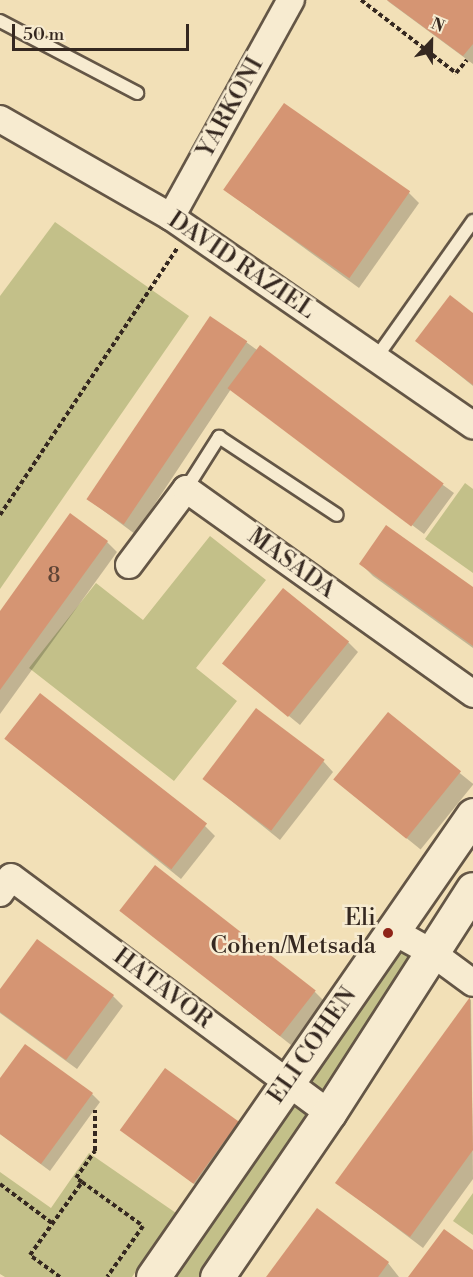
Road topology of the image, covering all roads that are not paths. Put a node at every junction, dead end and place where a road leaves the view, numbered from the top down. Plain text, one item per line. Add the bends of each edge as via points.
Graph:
1 (291, 0) edge
2 (0, 21) edge
3 (137, 93) dead end
4 (0, 119) edge
5 (171, 217) junction
6 (473, 221) edge
7 (376, 358) junction
8 (473, 425) edge
9 (186, 489) junction
10 (338, 516) dead end
11 (129, 565) dead end
12 (473, 694) edge
13 (473, 815) edge
14 (473, 890) edge
15 (0, 893) edge
16 (393, 931) junction
17 (431, 952) junction
18 (473, 983) edge
19 (288, 1083) junction
20 (329, 1113) junction
21 (153, 1277) edge
22 (217, 1277) edge

1 - 5 street, YARKONI
2 - 3 lane
4 - 5 street, DAVID RAZIEL
5 - 7 street, DAVID RAZIEL
6 - 7 lane
7 - 8 street, DAVID RAZIEL
9 - 10 lane via 219,437
9 - 11 street
9 - 12 street, MASADA
13 - 16 street, ELI COHEN
14 - 17 street, ELI COHEN
15 - 19 street, HATAVOR via 11,877
16 - 17 street
16 - 19 street, ELI COHEN
17 - 18 street
17 - 20 street, ELI COHEN
19 - 20 street, HATAVOR
19 - 21 street, ELI COHEN
20 - 22 street, ELI COHEN

